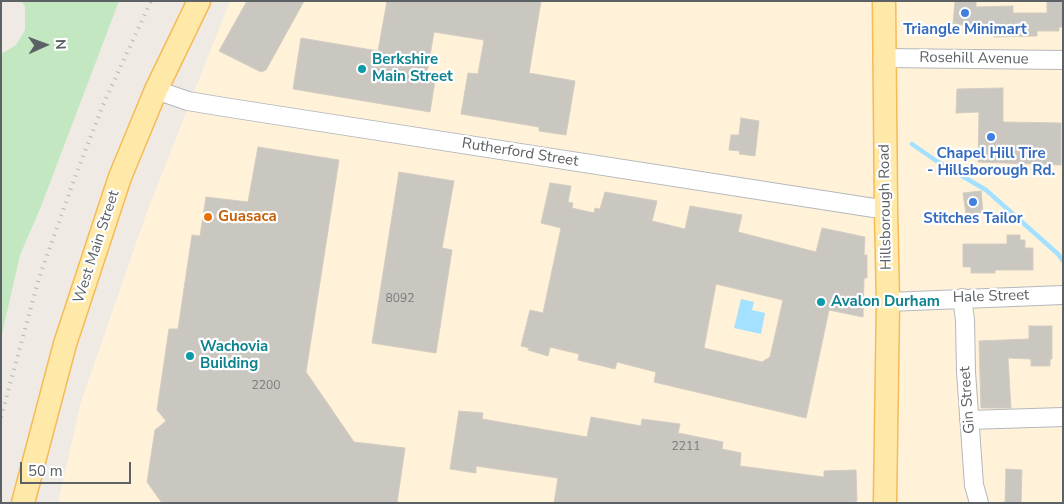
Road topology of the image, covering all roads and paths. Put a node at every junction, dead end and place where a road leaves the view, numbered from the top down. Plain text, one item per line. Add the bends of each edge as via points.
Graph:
1 (199, 1) edge
2 (884, 1) edge
3 (884, 58) junction
4 (1063, 60) edge
5 (156, 90) junction
6 (886, 208) junction
7 (1063, 296) edge
8 (962, 298) junction
9 (888, 302) junction
10 (1063, 417) edge
11 (969, 420) junction
12 (23, 503) edge
13 (885, 503) edge
14 (978, 503) edge

1 - 5 main road, West Main Street
2 - 3 main road, Hillsborough Road
3 - 4 street, Rosehill Avenue
3 - 6 main road, Hillsborough Road
5 - 6 street, Rutherford Street via 224,108
5 - 12 main road, West Main Street via 120,177 65,344
6 - 9 main road, Hillsborough Road
7 - 8 street, Hale Street
8 - 9 street, Hale Street
8 - 11 street, Gin Street
9 - 13 main road, Hillsborough Road
10 - 11 street
11 - 14 street, Gin Street

